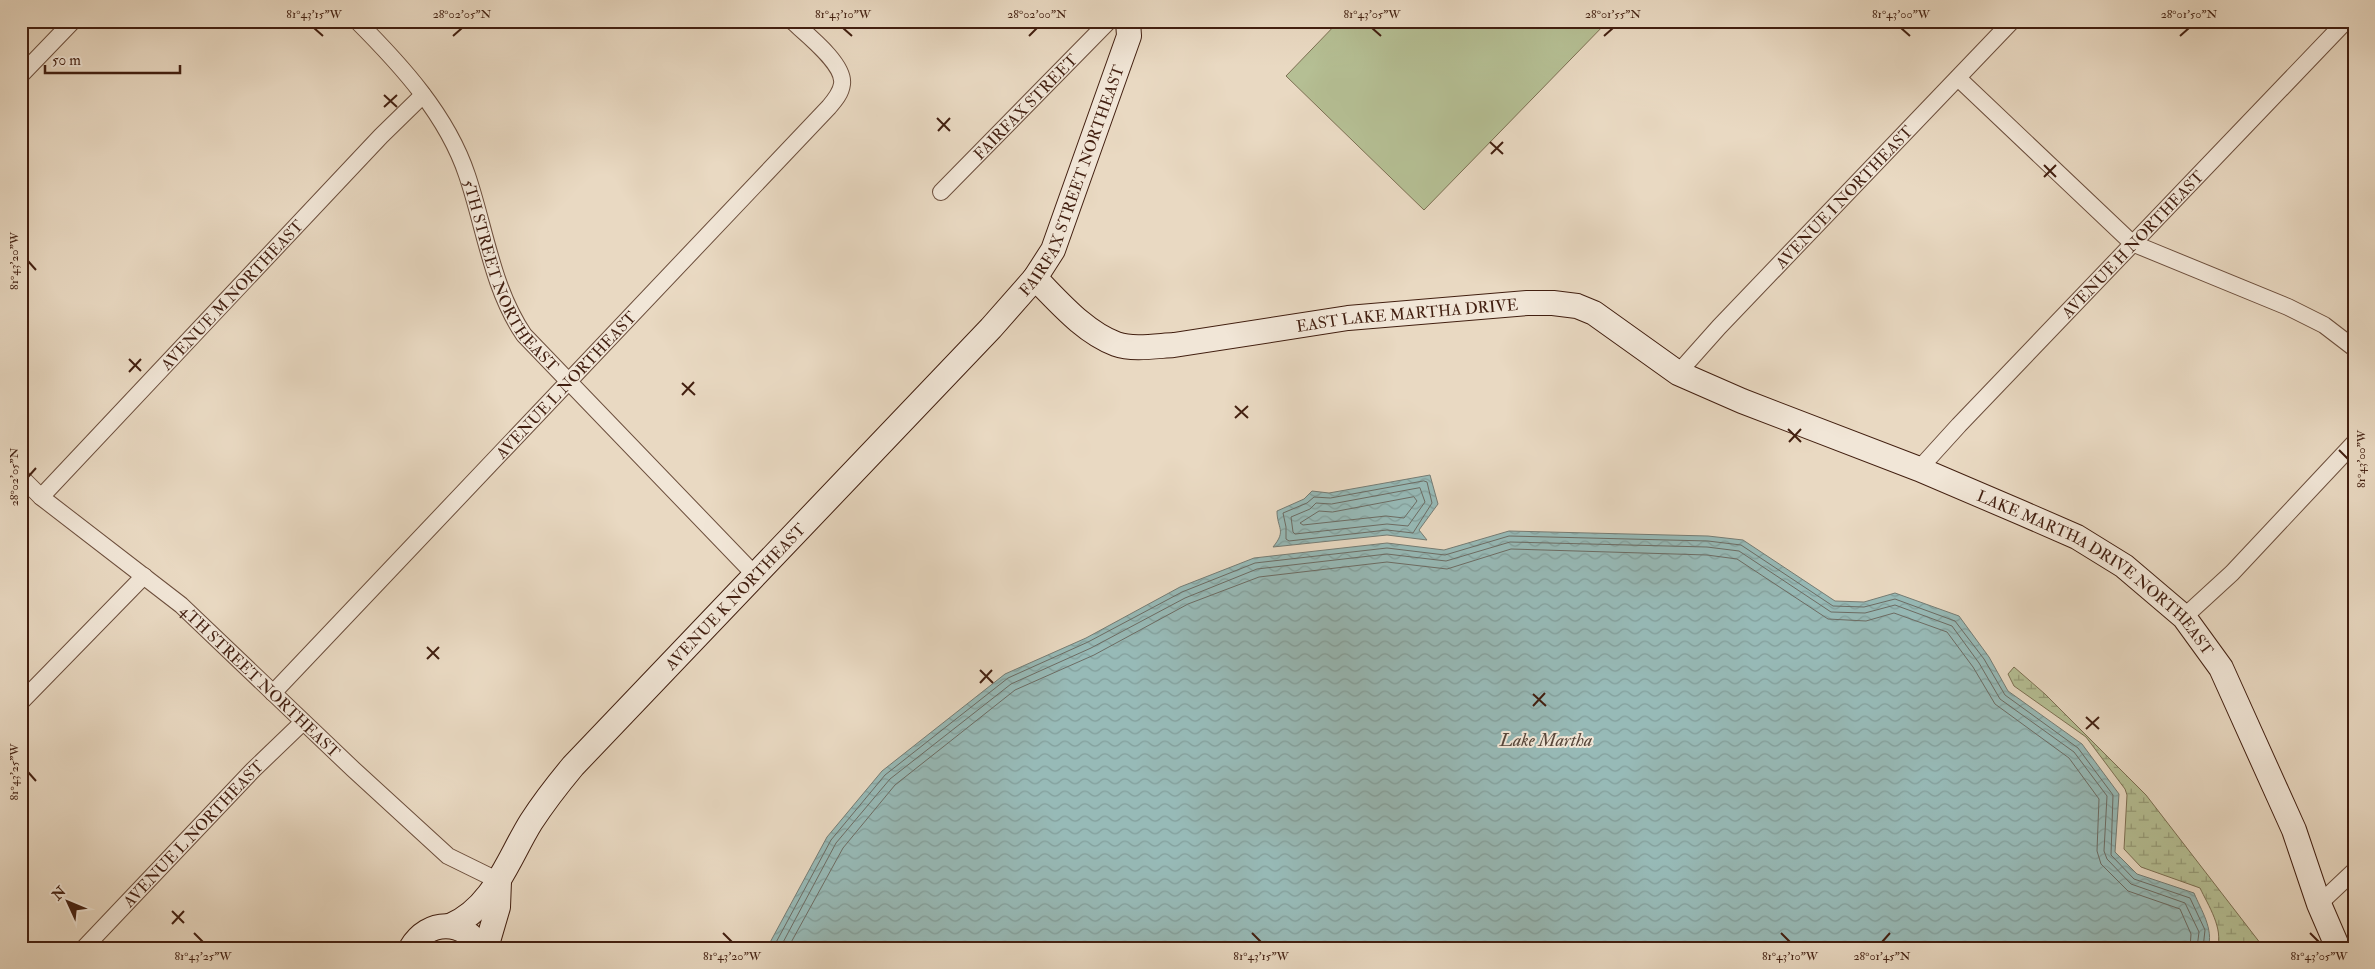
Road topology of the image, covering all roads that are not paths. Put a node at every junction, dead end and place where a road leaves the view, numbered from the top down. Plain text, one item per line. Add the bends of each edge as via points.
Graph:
1 (73, 21) edge
2 (357, 21) edge
3 (792, 21) edge
4 (1108, 21) edge
5 (1128, 21) edge
6 (2012, 21) edge
7 (2346, 21) edge
8 (21, 76) edge
9 (1958, 78) junction
10 (423, 94) junction
11 (941, 192) dead end
12 (2132, 243) junction
13 (1035, 278) junction
14 (991, 328) joint
15 (2354, 348) edge
16 (1678, 373) junction
17 (569, 384) junction
18 (2354, 443) edge
19 (1920, 469) junction
20 (21, 477) edge
21 (41, 497) junction
22 (755, 575) junction
23 (144, 576) junction
24 (2184, 617) junction
25 (273, 693) junction
26 (21, 702) edge
27 (303, 722) junction
28 (2354, 871) edge
29 (499, 881) junction
30 (2319, 904) junction
31 (450, 926) junction
32 (410, 945) edge
33 (84, 948) edge
34 (480, 948) edge
35 (486, 948) edge
36 (2338, 948) edge

1 - 8 street
2 - 10 street, 5TH STREET NORTHEAST
3 - 17 street, AVENUE L NORTHEAST via 840,70 842,82 838,95
4 - 11 street, FAIRFAX STREET
5 - 13 street, FAIRFAX STREET NORTHEAST via 1129,36 1066,218 1053,250
6 - 9 street, AVENUE I NORTHEAST
7 - 12 street, AVENUE H NORTHEAST
9 - 12 street
9 - 16 street, AVENUE I NORTHEAST
10 - 17 street, 5TH STREET NORTHEAST via 456,145 503,296 516,323
10 - 21 street, AVENUE M NORTHEAST
12 - 15 street via 2288,307 2324,325
12 - 19 street, AVENUE H NORTHEAST
13 - 14 street, FAIRFAX STREET NORTHEAST
13 - 16 street, EAST LAKE MARTHA DRIVE via 1085,326 1117,344 1174,346 1348,318 1495,304 1553,303 1577,306 1594,313
14 - 22 street, AVENUE K NORTHEAST
16 - 19 street, LAKE MARTHA DRIVE NORTHEAST
17 - 22 street, 5TH STREET NORTHEAST
17 - 25 street, AVENUE L NORTHEAST via 522,429
18 - 24 street via 2232,573
19 - 24 street, LAKE MARTHA DRIVE NORTHEAST via 2077,536 2124,566
20 - 21 street, 4TH STREET NORTHEAST
21 - 23 street, 4TH STREET NORTHEAST
22 - 29 street, AVENUE K NORTHEAST via 559,783 532,822
23 - 25 street, 4TH STREET NORTHEAST via 181,605
23 - 26 street
24 - 30 street, LAKE MARTHA DRIVE NORTHEAST via 2221,668 2241,708 2294,830
25 - 27 street, 4TH STREET NORTHEAST
27 - 29 street, 4TH STREET NORTHEAST via 448,856
27 - 33 street, AVENUE L NORTHEAST via 253,770
28 - 30 street
29 - 31 street, AVENUE K NORTHEAST via 473,912
29 - 35 street, AVENUE K NORTHEAST via 498,907
30 - 36 street, LAKE MARTHA DRIVE NORTHEAST
31 - 32 street, AVENUE K NORTHEAST via 430,928
31 - 34 street via 468,933

